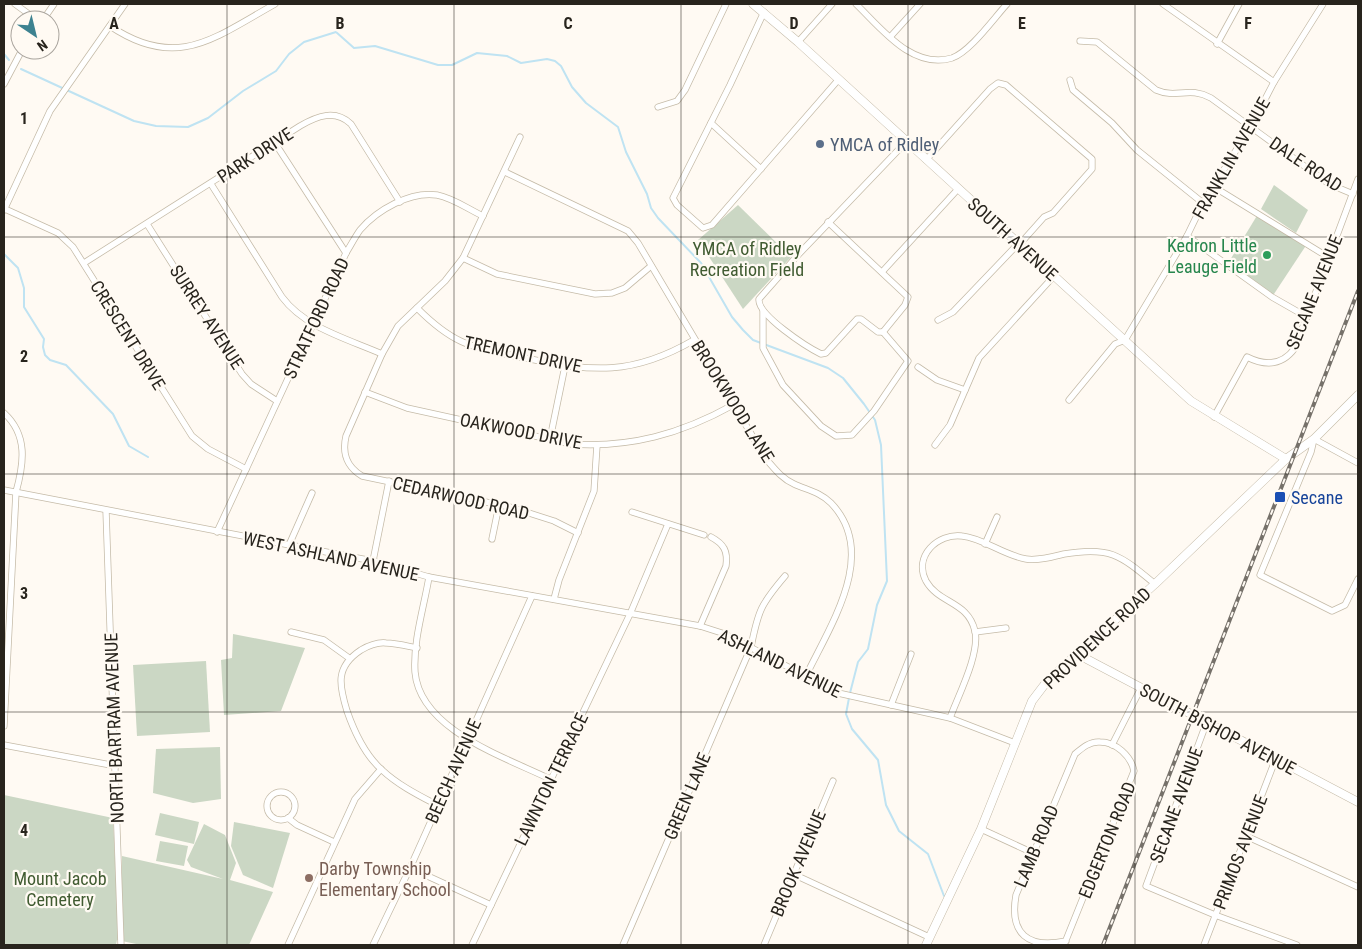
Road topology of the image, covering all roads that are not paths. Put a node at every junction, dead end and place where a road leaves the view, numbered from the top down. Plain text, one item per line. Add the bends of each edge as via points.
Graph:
1 (125, 4) edge
2 (275, 4) edge
3 (726, 4) edge
4 (753, 4) edge
5 (832, 4) edge
6 (856, 4) edge
7 (920, 4) edge
8 (1007, 4) edge
9 (1163, 4) edge
10 (1239, 4) edge
11 (1323, 4) edge
12 (764, 12) junction
13 (110, 26) junction
14 (891, 36) junction
15 (1080, 41) dead end
16 (798, 42) junction
17 (1217, 44) junction
18 (17, 60) edge
19 (838, 79) junction
20 (1070, 80) dead end
21 (1274, 82) junction
22 (4, 84) edge
23 (658, 107) dead end
24 (711, 123) junction
25 (1250, 128) junction
26 (520, 137) dead end
27 (906, 142) junction
28 (275, 143) junction
29 (926, 160) junction
30 (761, 168) junction
31 (504, 172) junction
32 (1358, 179) edge
33 (211, 184) junction
34 (1214, 187) junction
35 (958, 189) junction
36 (1353, 194) junction
37 (400, 202) junction
38 (1203, 203) junction
39 (4, 210) edge
40 (483, 216) junction
41 (828, 222) junction
42 (147, 224) junction
43 (1187, 236) junction
44 (1018, 245) junction
45 (346, 253) junction
46 (1328, 257) junction
47 (463, 258) junction
48 (84, 264) junction
49 (651, 266) junction
50 (882, 272) junction
51 (1054, 276) junction
52 (417, 308) junction
53 (763, 311) junction
54 (1307, 316) junction
55 (938, 320) dead end
56 (314, 324) junction
57 (883, 332) junction
58 (694, 340) junction
59 (1125, 340) junction
60 (382, 354) junction
61 (565, 366) junction
62 (918, 367) dead end
63 (965, 390) junction
64 (365, 392) junction
65 (1358, 395) edge
66 (1068, 400) dead end
67 (277, 401) junction
68 (733, 405) junction
69 (4, 412) edge
70 (1214, 417) junction
71 (550, 439) junction
72 (1314, 439) junction
73 (935, 445) dead end
74 (597, 446) junction
75 (1286, 459) junction
76 (1358, 463) edge
77 (246, 469) junction
78 (389, 481) junction
79 (4, 490) edge
80 (16, 492) junction
81 (312, 493) dead end
82 (499, 505) junction
83 (106, 511) junction
84 (632, 512) dead end
85 (997, 517) dead end
86 (668, 524) junction
87 (217, 532) junction
88 (578, 533) junction
89 (704, 535) dead end
90 (711, 537) dead end
91 (492, 539) dead end
92 (985, 544) junction
93 (289, 546) junction
94 (373, 561) junction
95 (784, 576) dead end
96 (429, 577) junction
97 (1358, 579) edge
98 (1155, 584) junction
99 (532, 596) junction
100 (554, 599) junction
101 (630, 614) junction
102 (659, 620) joint
103 (700, 626) junction
104 (1006, 628) dead end
105 (291, 632) dead end
106 (975, 632) junction
107 (750, 647) junction
108 (416, 648) junction
109 (910, 654) dead end
110 (1079, 654) junction
111 (349, 658) junction
112 (805, 678) junction
113 (1141, 688) junction
114 (891, 705) junction
115 (950, 718) junction
116 (1206, 724) junction
117 (4, 726) edge
118 (466, 739) junction
119 (1015, 743) junction
120 (4, 745) edge
121 (1112, 746) junction
122 (1276, 758) junction
123 (116, 766) junction
124 (381, 769) junction
125 (550, 778) junction
126 (833, 781) dead end
127 (1358, 802) edge
128 (437, 805) junction
129 (288, 818) junction
130 (980, 829) junction
131 (1246, 836) junction
132 (334, 842) junction
133 (1033, 853) junction
134 (410, 868) junction
135 (793, 874) junction
136 (1358, 887) edge
137 (491, 905) junction
138 (1215, 915) junction
139 (929, 937) junction
140 (1065, 943) edge
141 (1287, 943) edge
142 (121, 945) edge
143 (288, 945) edge
144 (373, 945) edge
145 (472, 945) edge
146 (623, 945) edge
147 (764, 945) edge
148 (926, 945) edge
149 (1204, 945) edge
150 (1297, 945) edge

1 - 13 street
2 - 13 street via 210,40 172,49 143,44
3 - 23 street via 685,90 677,101
4 - 12 street, SOUTH AVENUE
5 - 16 street
6 - 14 street
7 - 14 street
8 - 14 street via 971,44 953,58 931,60 907,52
9 - 17 street
10 - 17 street
11 - 21 street, FRANKLIN AVENUE
12 - 16 street, SOUTH AVENUE
12 - 24 street
13 - 39 street via 50,110
15 - 25 street, DALE ROAD via 1097,42 1156,90 1165,94 1198,92
16 - 19 street, SOUTH AVENUE
17 - 21 street
18 - 22 street
19 - 27 street, SOUTH AVENUE
19 - 30 street
20 - 38 street via 1073,90 1112,122 1137,150
21 - 25 street, FRANKLIN AVENUE
24 - 30 street
24 - 30 street via 673,198 677,205 703,228 708,228
25 - 34 street, FRANKLIN AVENUE
25 - 36 street, DALE ROAD via 1329,184
26 - 31 street
27 - 29 street, SOUTH AVENUE
27 - 41 street
28 - 33 street, PARK DRIVE
28 - 37 street, PARK DRIVE via 316,117 340,116 348,122
28 - 45 street
29 - 35 street, SOUTH AVENUE
29 - 44 street via 998,83 1006,85 1092,159 1092,169 1053,214 1044,217
31 - 40 street
31 - 49 street, BROOKWOOD LANE via 622,227 633,236
32 - 36 street, SECANE AVENUE
33 - 42 street, PARK DRIVE
33 - 56 street via 288,305 298,316
34 - 38 street, FRANKLIN AVENUE
34 - 46 street
35 - 44 street, SOUTH AVENUE
35 - 50 street
36 - 46 street, SECANE AVENUE
37 - 40 street, STRATFORD ROAD via 423,195 438,196
37 - 45 street, STRATFORD ROAD via 368,222
38 - 43 street, FRANKLIN AVENUE
39 - 48 street, CRESCENT DRIVE via 58,233 74,247
40 - 47 street
41 - 50 street
41 - 53 street via 763,292 758,304
42 - 48 street, PARK DRIVE
42 - 67 street, SURREY AVENUE via 242,374
43 - 54 street via 1272,297
43 - 59 street, FRANKLIN AVENUE
44 - 51 street, SOUTH AVENUE
44 - 55 street via 952,312
45 - 56 street, STRATFORD ROAD
46 - 54 street, SECANE AVENUE
47 - 49 street via 497,274 595,294 612,294 625,288
47 - 52 street
48 - 77 street, CRESCENT DRIVE via 192,436
49 - 58 street, BROOKWOOD LANE
50 - 57 street via 908,298
51 - 59 street, SOUTH AVENUE
51 - 63 street via 985,351
52 - 60 street via 398,326
52 - 61 street, TREMONT DRIVE via 437,327 462,343
53 - 57 street via 794,337 822,354 857,319
53 - 57 street via 763,348 783,385 821,426 836,436 852,435 908,361
54 - 70 street, SECANE AVENUE via 1290,355 1268,364 1247,358
56 - 60 street
56 - 67 street, STRATFORD ROAD
58 - 61 street, TREMONT DRIVE via 638,365 595,369
58 - 68 street, BROOKWOOD LANE
59 - 66 street via 1115,344
59 - 70 street, SOUTH AVENUE via 1191,401
60 - 64 street
61 - 71 street
62 - 63 street via 937,380
63 - 73 street via 950,425
64 - 71 street, OAKWOOD DRIVE via 407,408
64 - 78 street, CEDARWOOD ROAD via 346,436 344,450 347,462 362,476
65 - 72 street, PROVIDENCE ROAD
67 - 77 street, STRATFORD ROAD
68 - 74 street, OAKWOOD DRIVE via 664,436
68 - 112 street, BROOKWOOD LANE via 779,474 792,484 817,493 830,502 849,532 850,577
69 - 80 street via 16,426 22,441 23,457
70 - 75 street, SOUTH AVENUE
71 - 74 street, OAKWOOD DRIVE
72 - 75 street, PROVIDENCE ROAD
72 - 76 street
72 - 97 street via 1260,575 1332,611 1344,605
74 - 88 street via 594,491
75 - 98 street, PROVIDENCE ROAD
77 - 87 street, STRATFORD ROAD
78 - 82 street, CEDARWOOD ROAD
78 - 94 street
79 - 80 street, WEST ASHLAND AVENUE
80 - 83 street, WEST ASHLAND AVENUE
80 - 117 street
81 - 93 street
82 - 88 street, CEDARWOOD ROAD via 554,521
82 - 91 street
83 - 87 street, WEST ASHLAND AVENUE
83 - 123 street, NORTH BARTRAM AVENUE
84 - 86 street
85 - 92 street
86 - 89 street
86 - 101 street, LAWNTON TERRACE
87 - 93 street, WEST ASHLAND AVENUE
88 - 100 street
90 - 103 street via 724,547 727,558
92 - 98 street via 1029,560 1086,550 1103,551 1128,562
92 - 106 street via 964,536 942,537 932,544 923,567 934,592 958,605 969,617
93 - 94 street, WEST ASHLAND AVENUE
94 - 96 street, WEST ASHLAND AVENUE
95 - 107 street, GREEN LANE via 764,602
96 - 99 street, WEST ASHLAND AVENUE
96 - 108 street
98 - 110 street, PROVIDENCE ROAD
99 - 100 street, WEST ASHLAND AVENUE
99 - 118 street, BEECH AVENUE
100 - 101 street, WEST ASHLAND AVENUE
101 - 102 street, WEST ASHLAND AVENUE
101 - 125 street, LAWNTON TERRACE
102 - 103 street, ASHLAND AVENUE
103 - 107 street, ASHLAND AVENUE
104 - 106 street
105 - 111 street via 324,640
106 - 115 street via 972,660
107 - 112 street, ASHLAND AVENUE
107 - 146 street, GREEN LANE
108 - 111 street via 385,643 368,646
108 - 118 street via 415,673 423,697 440,718
109 - 114 street
110 - 113 street, SOUTH BISHOP AVENUE
110 - 119 street, PROVIDENCE ROAD via 1048,680 1032,701
111 - 124 street via 341,676 342,692 351,723
112 - 114 street, ASHLAND AVENUE via 850,696
113 - 116 street, SOUTH BISHOP AVENUE
113 - 121 street
114 - 115 street, ASHLAND AVENUE
115 - 119 street, ASHLAND AVENUE
116 - 122 street, SOUTH BISHOP AVENUE
116 - 138 street, SECANE AVENUE via 1146,886
118 - 125 street
118 - 128 street, BEECH AVENUE
119 - 130 street, PROVIDENCE ROAD
120 - 123 street
121 - 133 street, LAMB ROAD via 1100,742 1087,745 1075,754
121 - 140 street, EDGERTON ROAD via 1126,754 1134,771
122 - 127 street, SOUTH BISHOP AVENUE
122 - 131 street, PRIMOS AVENUE
123 - 142 street, NORTH BARTRAM AVENUE
124 - 128 street
124 - 132 street via 355,799
125 - 137 street, LAWNTON TERRACE
126 - 135 street, BROOK AVENUE
128 - 134 street, BEECH AVENUE
129 - 129 street via 294,809 293,800 284,793 272,796 267,804 270,815 278,820
129 - 132 street
130 - 133 street
130 - 139 street, PROVIDENCE ROAD
131 - 136 street
131 - 138 street, PRIMOS AVENUE
132 - 143 street
133 - 140 street, LAMB ROAD via 1016,895 1015,920 1028,940 1038,944
134 - 137 street
134 - 144 street, BEECH AVENUE
135 - 139 street
135 - 147 street, BROOK AVENUE
137 - 145 street, LAWNTON TERRACE
138 - 141 street
138 - 149 street, PRIMOS AVENUE
139 - 148 street, PROVIDENCE ROAD
141 - 150 street

